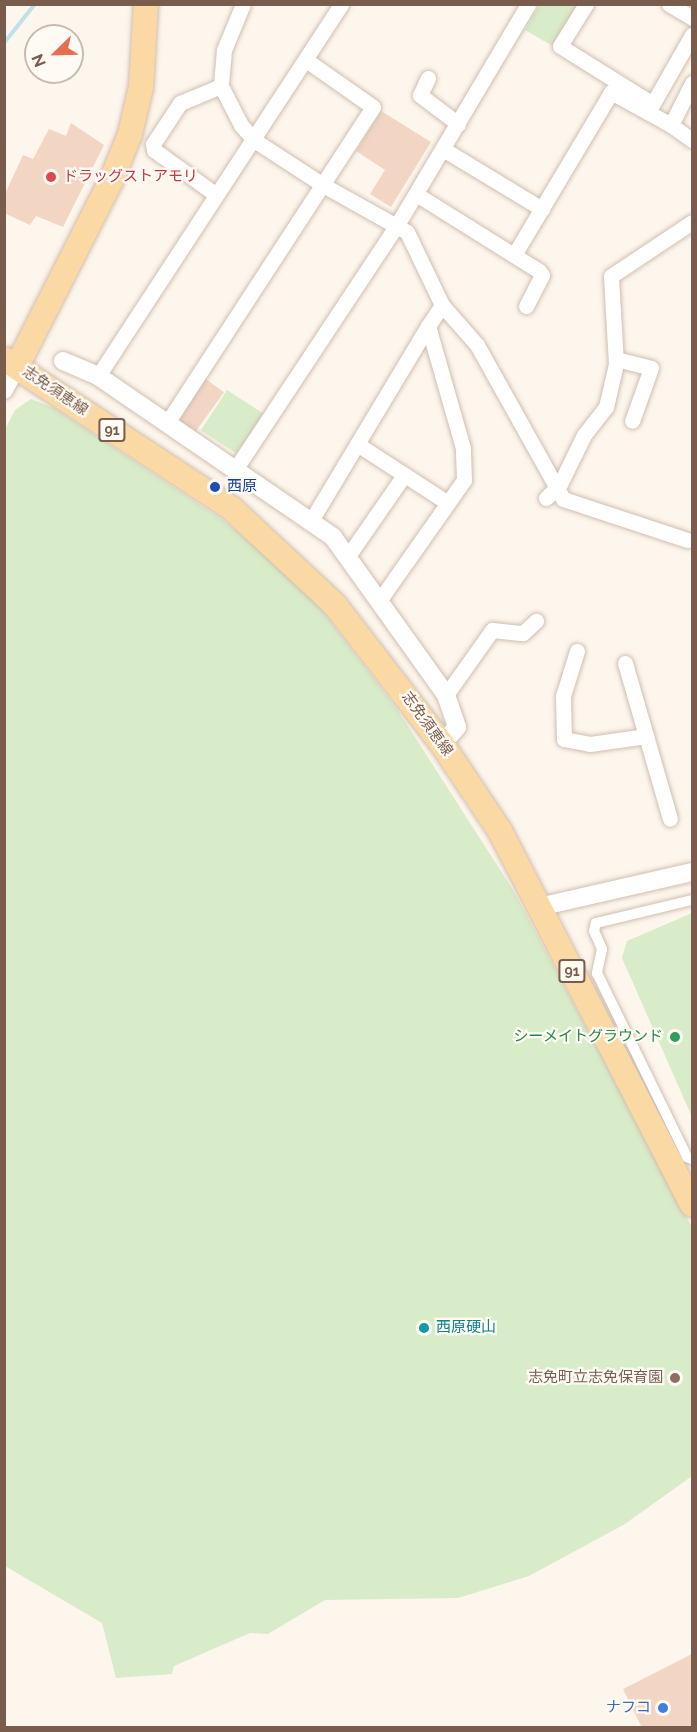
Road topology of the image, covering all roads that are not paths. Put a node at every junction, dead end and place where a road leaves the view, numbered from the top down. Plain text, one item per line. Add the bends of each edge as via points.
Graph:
1 (146, 4) edge
2 (243, 4) edge
3 (341, 4) edge
4 (528, 4) edge
5 (586, 4) edge
6 (669, 4) edge
7 (693, 18) edge
8 (693, 35) edge
9 (306, 60) junction
10 (428, 78) dead end
11 (693, 82) edge
12 (221, 86) junction
13 (650, 108) junction
14 (458, 124) junction
15 (671, 125) junction
16 (254, 140) junction
17 (693, 140) edge
18 (443, 149) junction
19 (323, 185) junction
20 (215, 194) junction
21 (416, 194) junction
22 (542, 208) junction
23 (693, 222) edge
24 (397, 225) junction
25 (514, 255) junction
26 (442, 305) junction
27 (526, 306) dead end
28 (428, 326) junction
29 (616, 359) junction
30 (63, 361) dead end
31 (11, 363) edge
32 (98, 376) junction
33 (4, 390) edge
34 (632, 421) dead end
35 (167, 423) junction
36 (357, 444) junction
37 (236, 468) junction
38 (404, 475) junction
39 (551, 493) junction
40 (448, 503) junction
41 (312, 519) junction
42 (687, 540) dead end
43 (348, 556) junction
44 (379, 601) junction
45 (536, 621) dead end
46 (577, 651) dead end
47 (625, 663) dead end
48 (446, 695) junction
49 (646, 736) junction
50 (442, 744) junction
51 (670, 819) dead end
52 (693, 872) edge
53 (693, 900) edge
54 (539, 907) junction
55 (693, 1159) edge
56 (693, 1204) edge

1 - 31 main road, 志免須恵線 via 141,87 130,134 111,180
2 - 12 street via 224,50
3 - 9 street
4 - 14 street
5 - 13 street via 560,46
6 - 7 street
8 - 13 street
9 - 16 street
9 - 19 street via 373,107
10 - 14 street via 420,95
11 - 15 street
12 - 16 street via 240,125
12 - 20 street via 180,103 153,144 154,150
13 - 15 street
13 - 22 street via 611,92
14 - 18 street
15 - 17 street
16 - 19 street
16 - 20 street
18 - 21 street
18 - 22 street
19 - 24 street
19 - 35 street
20 - 32 street
21 - 24 street
21 - 25 street
22 - 25 street
23 - 29 street via 611,276
24 - 26 street via 417,249
24 - 37 street
25 - 27 street via 542,276
26 - 28 street
26 - 39 street via 477,345
28 - 36 street
28 - 40 street via 463,448 464,480
29 - 34 street via 651,368
29 - 39 street via 606,406 584,435
30 - 32 street
31 - 33 street
31 - 50 main road, 志免須恵線 / 91 via 231,508 304,572 335,604
32 - 35 street
35 - 37 street
36 - 38 street
36 - 41 street
37 - 41 street
38 - 40 street
38 - 43 street
39 - 42 street via 570,505
40 - 44 street
41 - 43 street
43 - 44 street
44 - 48 street
45 - 48 street via 523,633 492,630
46 - 49 street via 563,696 564,739 590,744
47 - 49 street
48 - 50 street via 457,726
49 - 51 street
50 - 54 main road, 志免須恵線 / 91 via 500,831
52 - 54 street
53 - 55 street via 596,923 594,931 602,949 597,974 687,1157
54 - 56 main road, 志免須恵線 / 91

